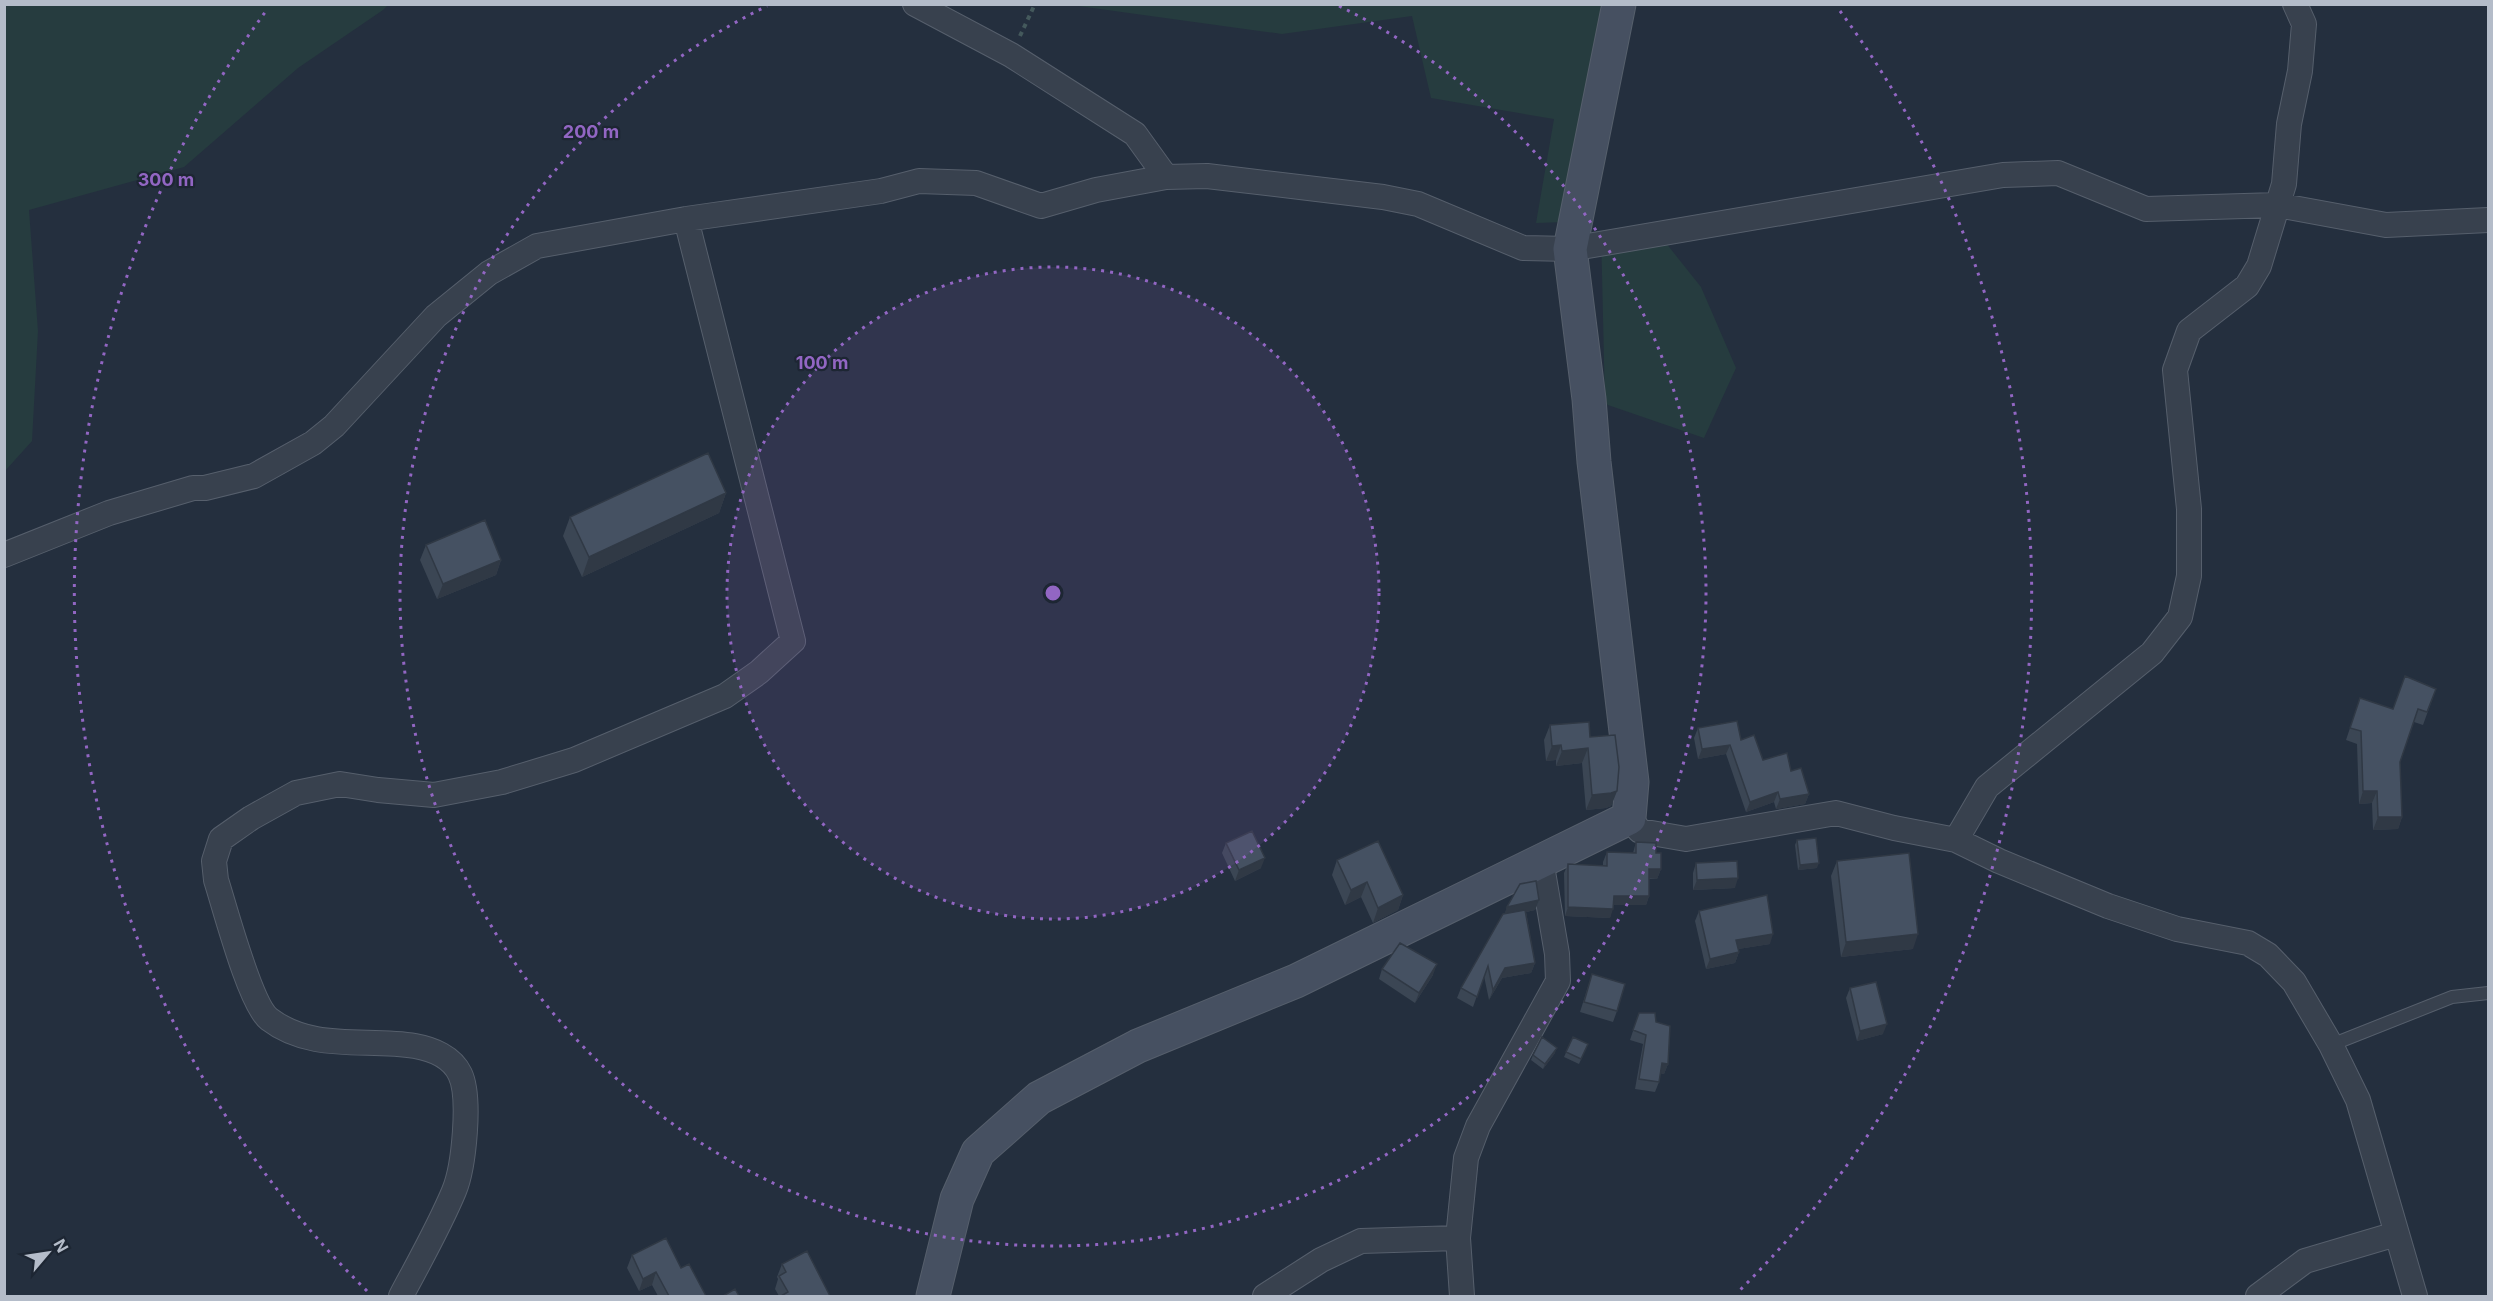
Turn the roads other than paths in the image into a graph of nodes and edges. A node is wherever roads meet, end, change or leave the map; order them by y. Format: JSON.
{"nodes":[{"id":1,"x":915,"y":4,"type":"edge"},
{"id":2,"x":1619,"y":4,"type":"edge"},
{"id":3,"x":2295,"y":4,"type":"edge"},
{"id":4,"x":1166,"y":177,"type":"junction"},
{"id":5,"x":2277,"y":205,"type":"junction"},
{"id":6,"x":686,"y":219,"type":"junction"},
{"id":7,"x":2488,"y":220,"type":"edge"},
{"id":8,"x":1570,"y":249,"type":"junction"},
{"id":9,"x":4,"y":555,"type":"edge"},
{"id":10,"x":1629,"y":818,"type":"junction"},
{"id":11,"x":1956,"y":840,"type":"junction"},
{"id":12,"x":1541,"y":860,"type":"junction"},
{"id":13,"x":2488,"y":993,"type":"edge"},
{"id":14,"x":2331,"y":1045,"type":"junction"},
{"id":15,"x":2396,"y":1234,"type":"junction"},
{"id":16,"x":1458,"y":1238,"type":"junction"},
{"id":17,"x":401,"y":1296,"type":"edge"},
{"id":18,"x":933,"y":1296,"type":"edge"},
{"id":19,"x":1265,"y":1296,"type":"edge"},
{"id":20,"x":1462,"y":1296,"type":"edge"},
{"id":21,"x":2258,"y":1296,"type":"edge"},
{"id":22,"x":2415,"y":1296,"type":"edge"}],
"edges":[{"from":1,"to":4,"type":"street"},
{"from":2,"to":8,"type":"street"},
{"from":3,"to":5,"type":"street"},
{"from":4,"to":6,"type":"street"},
{"from":4,"to":8,"type":"street"},
{"from":5,"to":7,"type":"street"},
{"from":5,"to":8,"type":"street"},
{"from":5,"to":11,"type":"street"},
{"from":6,"to":9,"type":"street"},
{"from":6,"to":17,"type":"street"},
{"from":8,"to":10,"type":"street"},
{"from":10,"to":11,"type":"street"},
{"from":10,"to":12,"type":"street"},
{"from":11,"to":14,"type":"street"},
{"from":12,"to":16,"type":"street"},
{"from":12,"to":18,"type":"street"},
{"from":13,"to":14,"type":"lane"},
{"from":14,"to":15,"type":"street"},
{"from":15,"to":21,"type":"street"},
{"from":15,"to":22,"type":"street"},
{"from":16,"to":19,"type":"street"},
{"from":16,"to":20,"type":"street"}]}
